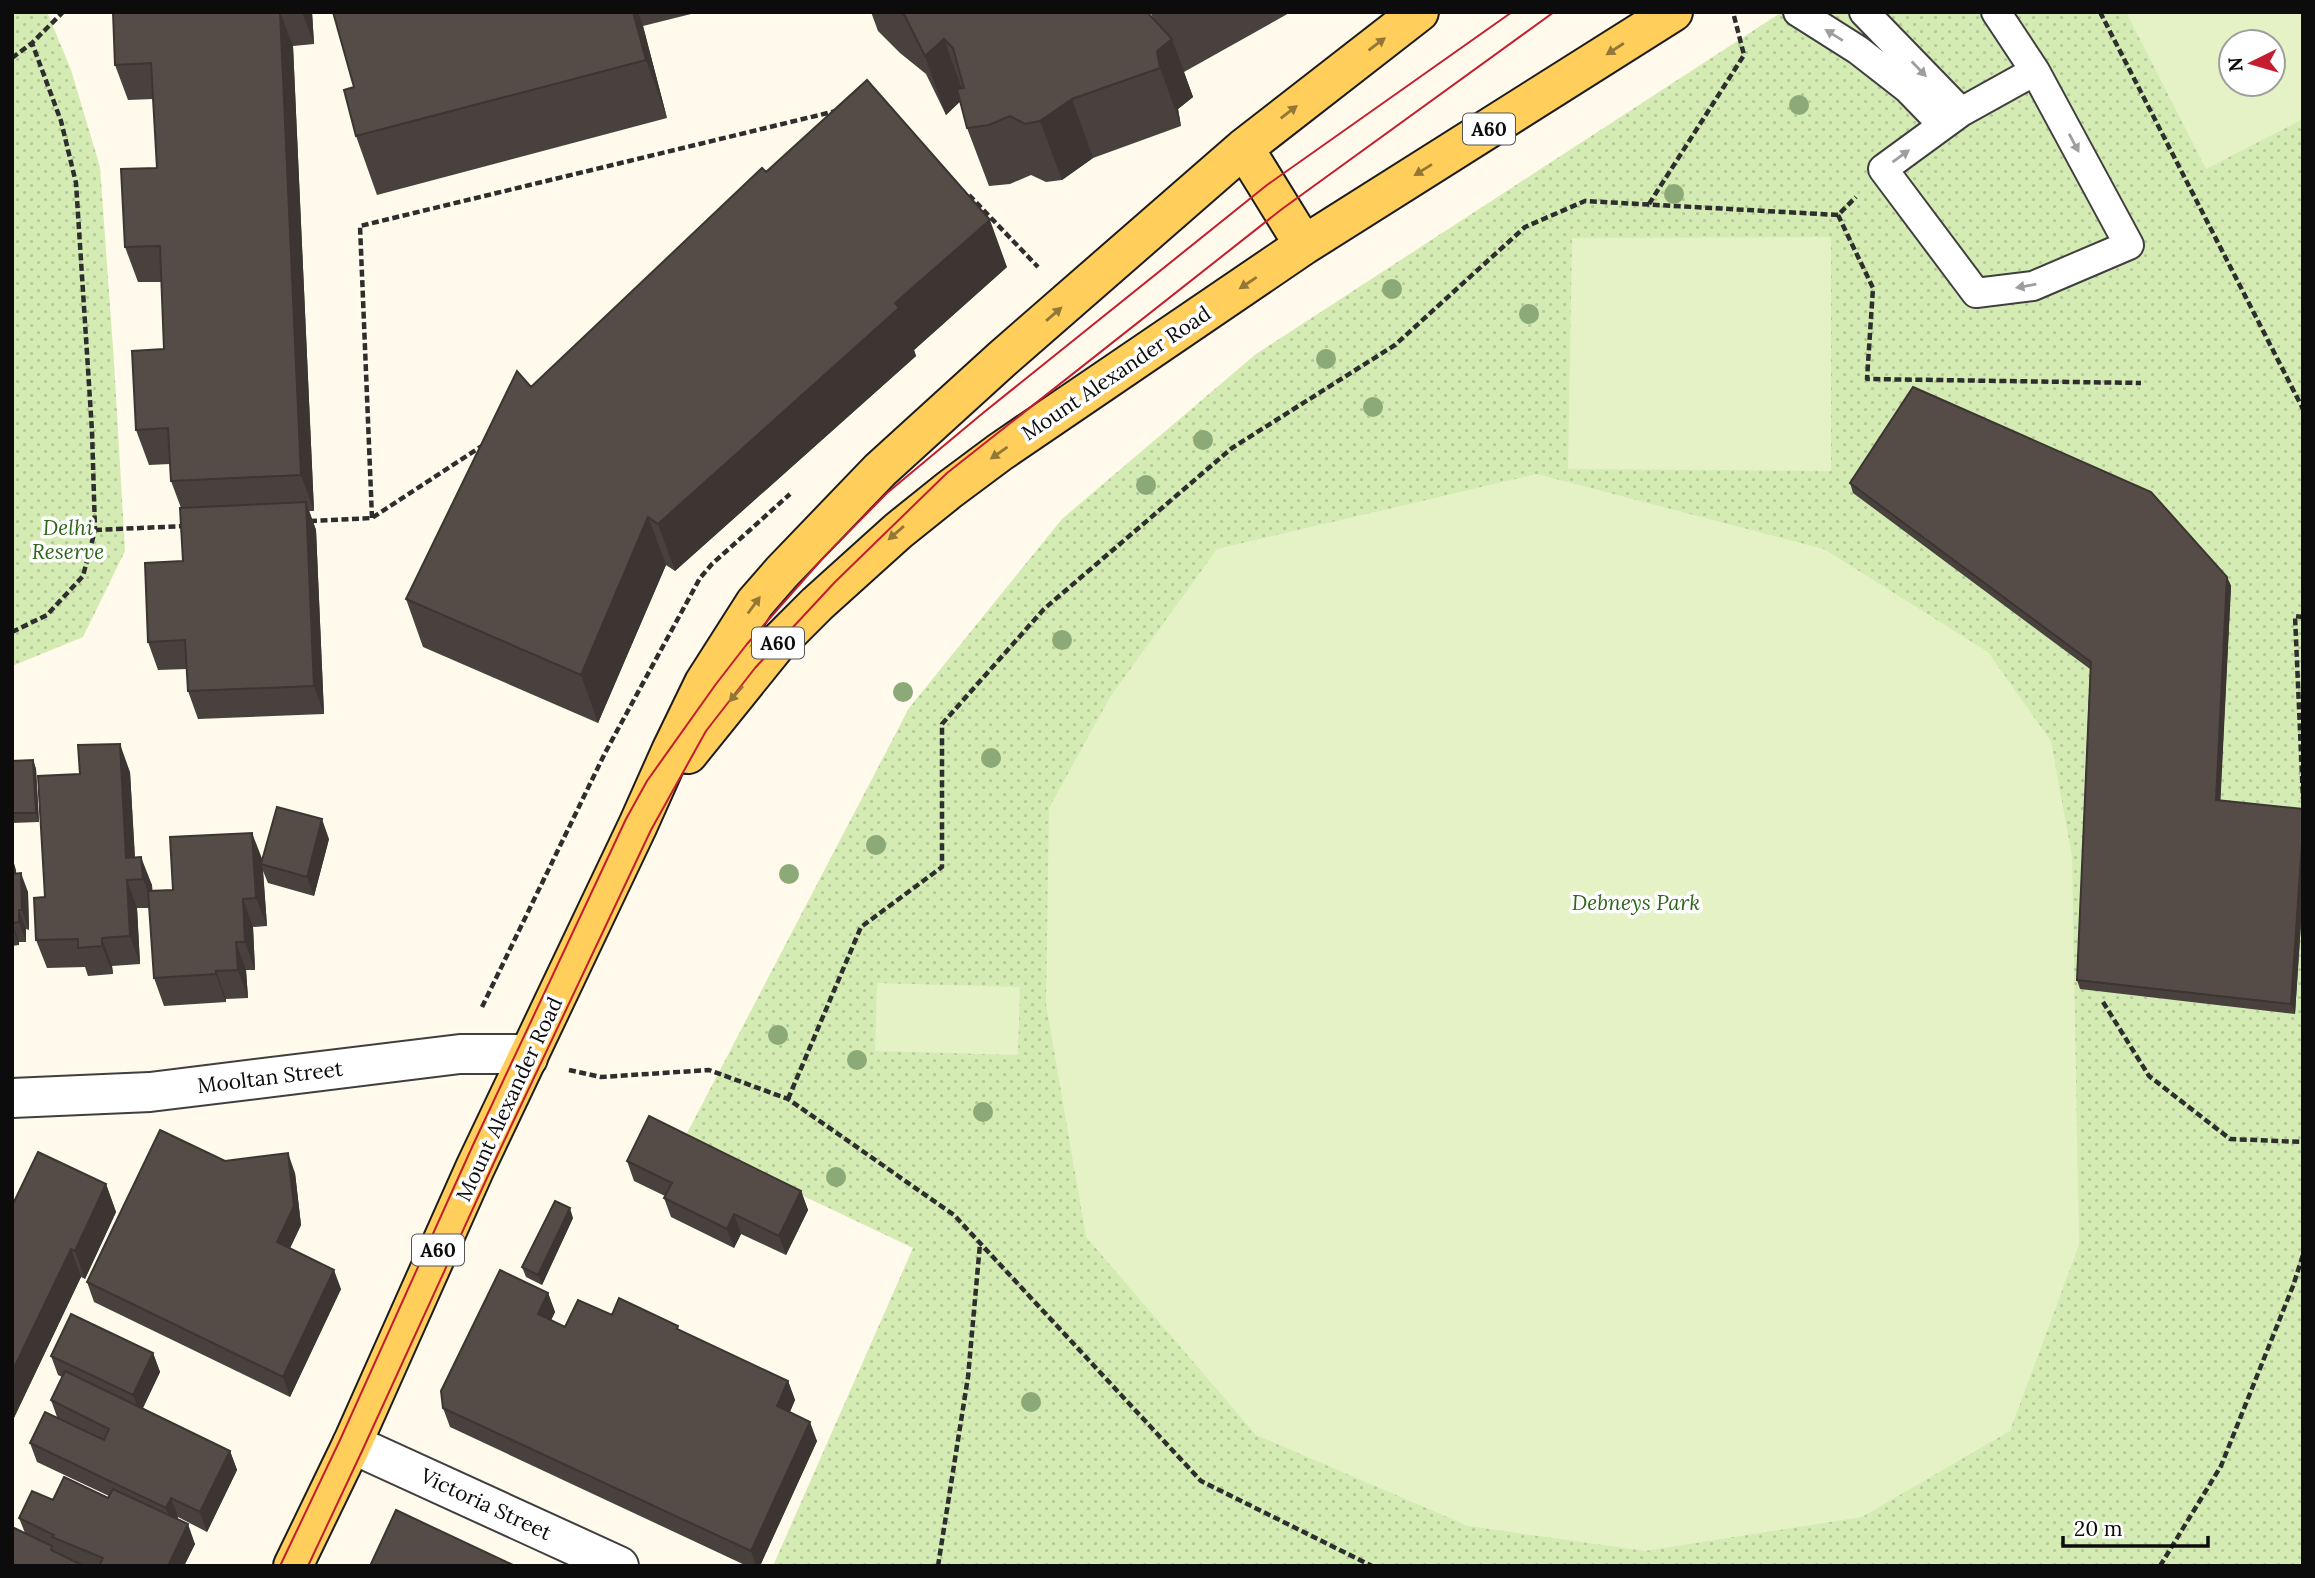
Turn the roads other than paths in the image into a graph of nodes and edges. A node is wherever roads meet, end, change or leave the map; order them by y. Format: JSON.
{"nodes":[{"id":1,"x":1419,"y":12,"type":"edge"},
{"id":2,"x":1673,"y":12,"type":"edge"},
{"id":3,"x":1798,"y":12,"type":"edge"},
{"id":4,"x":1864,"y":12,"type":"edge"},
{"id":5,"x":1996,"y":12,"type":"edge"},
{"id":6,"x":2035,"y":71,"type":"junction"},
{"id":7,"x":1952,"y":118,"type":"junction"},
{"id":8,"x":1244,"y":148,"type":"junction"},
{"id":9,"x":1304,"y":245,"type":"junction"},
{"id":10,"x":638,"y":825,"type":"junction"},
{"id":11,"x":528,"y":1058,"type":"junction"},
{"id":12,"x":12,"y":1098,"type":"edge"},
{"id":13,"x":352,"y":1444,"type":"junction"},
{"id":14,"x":293,"y":1566,"type":"edge"},
{"id":15,"x":619,"y":1566,"type":"edge"}],
"edges":[{"from":8,"to":1,"type":"main road","name":"Mount Alexander Road","number":"A60","one_way":true},
{"from":2,"to":9,"type":"main road","name":"Mount Alexander Road","number":"A60","one_way":true},
{"from":7,"to":3,"type":"lane","one_way":true},
{"from":4,"to":7,"type":"lane","one_way":true},
{"from":5,"to":6,"type":"lane"},
{"from":6,"to":7,"type":"lane"},
{"from":6,"to":7,"type":"lane","one_way":true},
{"from":8,"to":9,"type":"main road"},
{"from":10,"to":8,"type":"main road","name":"Mount Alexander Road","number":"A60","one_way":true},
{"from":9,"to":10,"type":"main road","name":"Mount Alexander Road","number":"A60","one_way":true},
{"from":10,"to":11,"type":"main road","name":"Mount Alexander Road","number":"A60"},
{"from":11,"to":12,"type":"street","name":"Mooltan Street"},
{"from":11,"to":13,"type":"main road","name":"Mount Alexander Road","number":"A60"},
{"from":13,"to":14,"type":"main road","name":"Mount Alexander Road","number":"A60"},
{"from":13,"to":15,"type":"street","name":"Victoria Street"}]}
